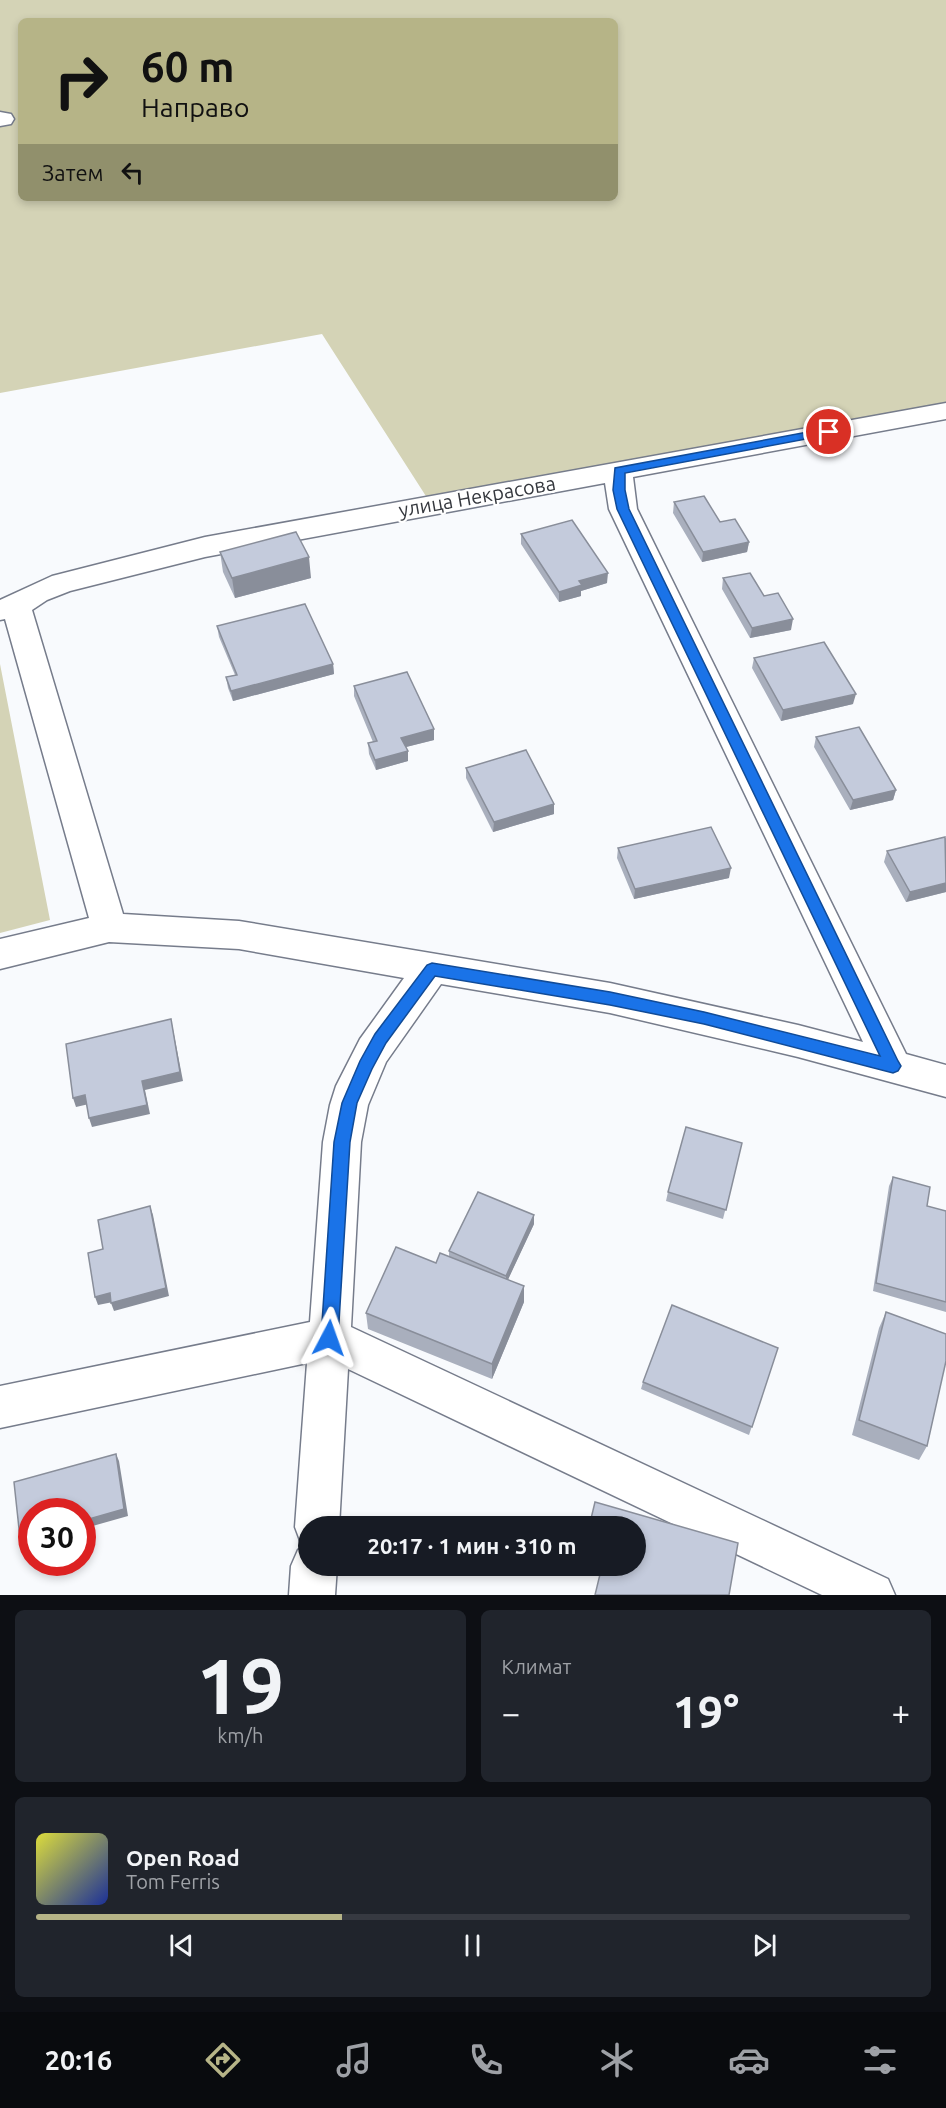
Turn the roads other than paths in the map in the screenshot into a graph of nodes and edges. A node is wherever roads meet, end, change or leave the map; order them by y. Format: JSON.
{"nodes":[{"id":1,"x":946,"y":411,"type":"edge"},
{"id":2,"x":619,"y":470,"type":"junction"},
{"id":3,"x":8,"y":608,"type":"edge"},
{"id":4,"x":109,"y":928,"type":"junction"},
{"id":5,"x":0,"y":954,"type":"edge"},
{"id":6,"x":432,"y":969,"type":"junction"},
{"id":7,"x":893,"y":1066,"type":"junction"},
{"id":8,"x":946,"y":1081,"type":"edge"},
{"id":9,"x":329,"y":1338,"type":"junction"},
{"id":10,"x":0,"y":1407,"type":"edge"},
{"id":11,"x":318,"y":1516,"type":"edge"},
{"id":12,"x":313,"y":1576,"type":"edge"},
{"id":13,"x":312,"y":1595,"type":"edge"},
{"id":14,"x":872,"y":1595,"type":"edge"}],
"edges":[{"from":1,"to":2,"type":"street","name":"улица Некрасова"},
{"from":2,"to":3,"type":"street","name":"улица Некрасова"},
{"from":2,"to":7,"type":"street"},
{"from":3,"to":4,"type":"street"},
{"from":4,"to":5,"type":"street"},
{"from":4,"to":6,"type":"street"},
{"from":6,"to":7,"type":"street"},
{"from":6,"to":9,"type":"street"},
{"from":7,"to":8,"type":"street"},
{"from":9,"to":10,"type":"street"},
{"from":9,"to":11,"type":"street"},
{"from":9,"to":14,"type":"street"},
{"from":12,"to":13,"type":"street"}]}
